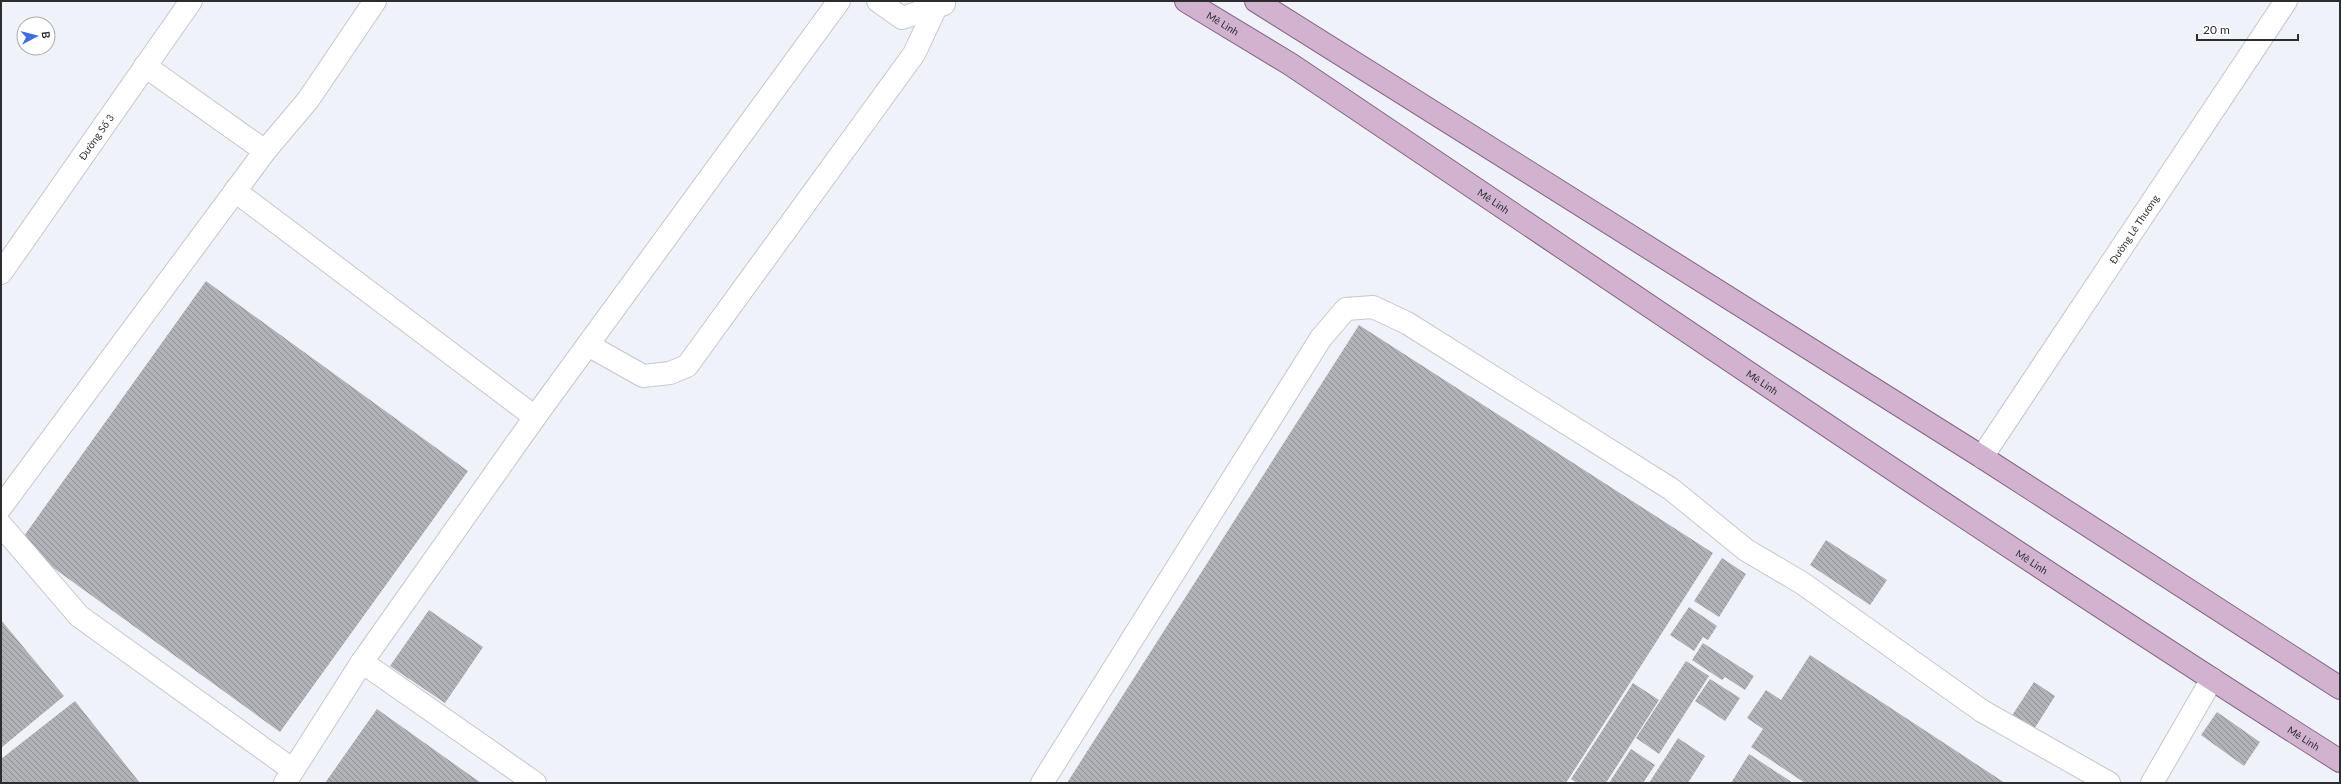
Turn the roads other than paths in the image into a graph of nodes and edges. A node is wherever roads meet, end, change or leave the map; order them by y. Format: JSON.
{"nodes":[{"id":1,"x":192,"y":1,"type":"edge"},
{"id":2,"x":375,"y":1,"type":"edge"},
{"id":3,"x":839,"y":1,"type":"edge"},
{"id":4,"x":878,"y":1,"type":"edge"},
{"id":5,"x":1186,"y":1,"type":"edge"},
{"id":6,"x":1256,"y":1,"type":"edge"},
{"id":7,"x":2286,"y":1,"type":"edge"},
{"id":8,"x":943,"y":4,"type":"edge"},
{"id":9,"x":145,"y":66,"type":"junction"},
{"id":10,"x":265,"y":151,"type":"junction"},
{"id":11,"x":235,"y":191,"type":"junction"},
{"id":12,"x":1,"y":273,"type":"edge"},
{"id":13,"x":588,"y":345,"type":"junction"},
{"id":14,"x":535,"y":417,"type":"junction"},
{"id":15,"x":1982,"y":457,"type":"junction"},
{"id":16,"x":1,"y":507,"type":"edge"},
{"id":17,"x":1,"y":524,"type":"edge"},
{"id":18,"x":362,"y":662,"type":"junction"},
{"id":19,"x":2212,"y":679,"type":"junction"},
{"id":20,"x":2340,"y":688,"type":"edge"},
{"id":21,"x":2340,"y":761,"type":"edge"},
{"id":22,"x":289,"y":777,"type":"edge"},
{"id":23,"x":535,"y":783,"type":"edge"},
{"id":24,"x":1042,"y":783,"type":"edge"},
{"id":25,"x":2109,"y":783,"type":"edge"},
{"id":26,"x":2152,"y":783,"type":"edge"}],
"edges":[{"from":1,"to":9,"type":"street","name":"Đường Số 3"},
{"from":2,"to":10,"type":"street"},
{"from":3,"to":13,"type":"street"},
{"from":4,"to":8,"type":"street"},
{"from":5,"to":19,"type":"main road","name":"Mê Linh"},
{"from":6,"to":15,"type":"main road"},
{"from":7,"to":15,"type":"street","name":"Đường Lê Thương"},
{"from":8,"to":13,"type":"street"},
{"from":9,"to":10,"type":"street"},
{"from":9,"to":12,"type":"street","name":"Đường Số 3"},
{"from":10,"to":11,"type":"street"},
{"from":11,"to":14,"type":"street"},
{"from":11,"to":16,"type":"street"},
{"from":13,"to":14,"type":"street"},
{"from":14,"to":18,"type":"street"},
{"from":15,"to":20,"type":"main road"},
{"from":17,"to":22,"type":"street"},
{"from":18,"to":22,"type":"street"},
{"from":18,"to":23,"type":"street"},
{"from":19,"to":21,"type":"main road","name":"Mê Linh"},
{"from":19,"to":26,"type":"street"},
{"from":24,"to":25,"type":"street"}]}
